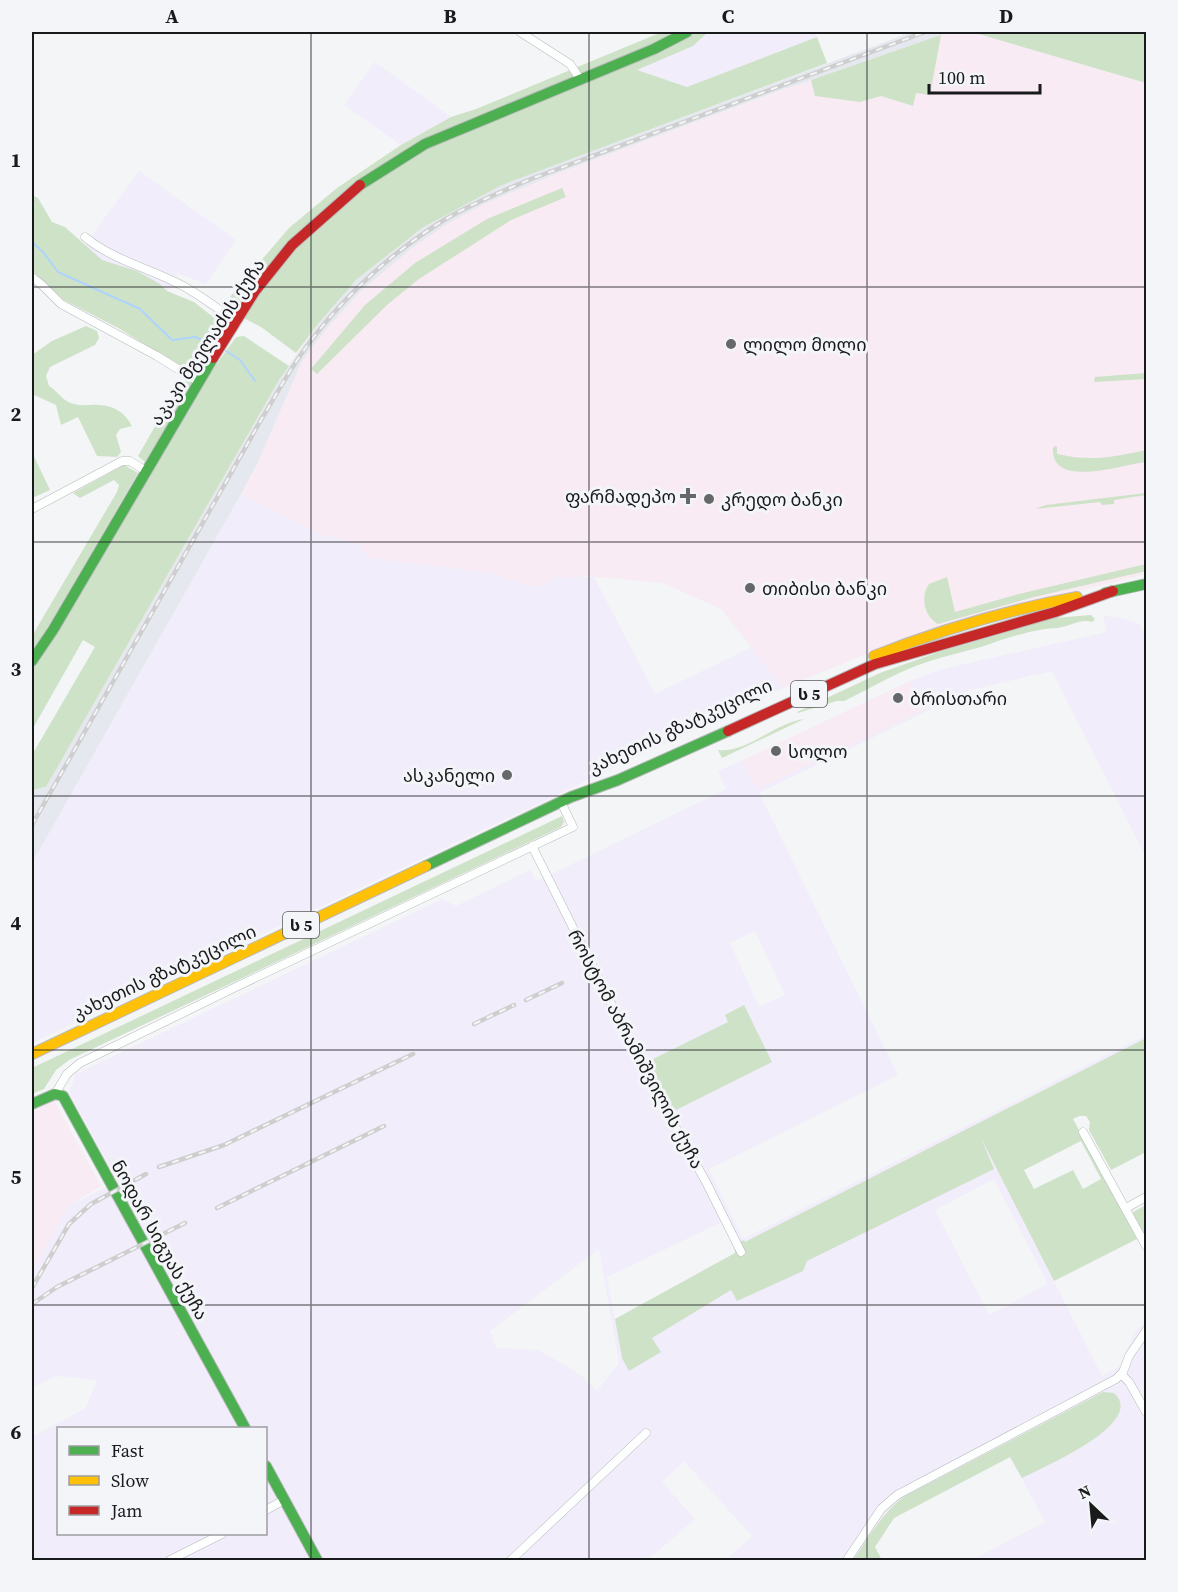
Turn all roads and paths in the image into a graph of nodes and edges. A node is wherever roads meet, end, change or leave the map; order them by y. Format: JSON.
{"nodes":[{"id":1,"x":520,"y":32,"type":"edge"},
{"id":2,"x":687,"y":32,"type":"edge"},
{"id":3,"x":580,"y":79,"type":"junction"},
{"id":4,"x":85,"y":237,"type":"dead end"},
{"id":5,"x":32,"y":277,"type":"edge"},
{"id":6,"x":237,"y":322,"type":"junction"},
{"id":7,"x":199,"y":382,"type":"junction"},
{"id":8,"x":146,"y":471,"type":"junction"},
{"id":9,"x":32,"y":509,"type":"edge"},
{"id":10,"x":1146,"y":584,"type":"edge"},
{"id":11,"x":32,"y":662,"type":"edge"},
{"id":12,"x":566,"y":800,"type":"junction"},
{"id":13,"x":532,"y":846,"type":"junction"},
{"id":14,"x":32,"y":1054,"type":"edge"},
{"id":15,"x":55,"y":1094,"type":"junction"},
{"id":16,"x":32,"y":1104,"type":"edge"},
{"id":17,"x":1083,"y":1132,"type":"dead end"},
{"id":18,"x":1146,"y":1197,"type":"edge"},
{"id":19,"x":1126,"y":1208,"type":"junction"},
{"id":20,"x":1146,"y":1246,"type":"edge"},
{"id":21,"x":741,"y":1252,"type":"dead end"},
{"id":22,"x":1146,"y":1331,"type":"edge"},
{"id":23,"x":1121,"y":1374,"type":"junction"},
{"id":24,"x":1146,"y":1412,"type":"edge"},
{"id":25,"x":244,"y":1427,"type":"edge"},
{"id":26,"x":646,"y":1433,"type":"dead end"},
{"id":27,"x":267,"y":1468,"type":"edge"},
{"id":28,"x":284,"y":1500,"type":"junction"},
{"id":29,"x":267,"y":1509,"type":"edge"},
{"id":30,"x":218,"y":1535,"type":"edge"},
{"id":31,"x":170,"y":1560,"type":"edge"},
{"id":32,"x":318,"y":1560,"type":"edge"},
{"id":33,"x":511,"y":1560,"type":"edge"},
{"id":34,"x":847,"y":1560,"type":"edge"}],
"edges":[{"from":1,"to":3,"type":"street"},
{"from":2,"to":3,"type":"main road","name":"აკაკი მგელაძის ქუჩა"},
{"from":3,"to":6,"type":"main road","name":"აკაკი მგელაძის ქუჩა"},
{"from":4,"to":6,"type":"street"},
{"from":5,"to":7,"type":"street"},
{"from":6,"to":7,"type":"main road","name":"აკაკი მგელაძის ქუჩა"},
{"from":7,"to":8,"type":"main road","name":"აკაკი მგელაძის ქუჩა"},
{"from":8,"to":9,"type":"street"},
{"from":8,"to":11,"type":"main road","name":"აკაკი მგელაძის ქუჩა"},
{"from":10,"to":12,"type":"main road","name":"კახეთის გზატკეცილი","number":"ს 5"},
{"from":12,"to":13,"type":"street"},
{"from":12,"to":14,"type":"main road","name":"კახეთის გზატკეცილი","number":"ს 5"},
{"from":13,"to":15,"type":"street"},
{"from":13,"to":21,"type":"street","name":"როსტომ აბრამიშვილის ქუჩა"},
{"from":15,"to":16,"type":"main road"},
{"from":15,"to":25,"type":"main road","name":"ნოდარ სიგუას ქუჩა"},
{"from":17,"to":19,"type":"street"},
{"from":18,"to":19,"type":"street"},
{"from":19,"to":20,"type":"street"},
{"from":22,"to":23,"type":"street"},
{"from":23,"to":24,"type":"street"},
{"from":23,"to":34,"type":"street"},
{"from":26,"to":33,"type":"street"},
{"from":27,"to":28,"type":"main road"},
{"from":28,"to":29,"type":"street"},
{"from":28,"to":32,"type":"main road"},
{"from":30,"to":31,"type":"street"}]}
